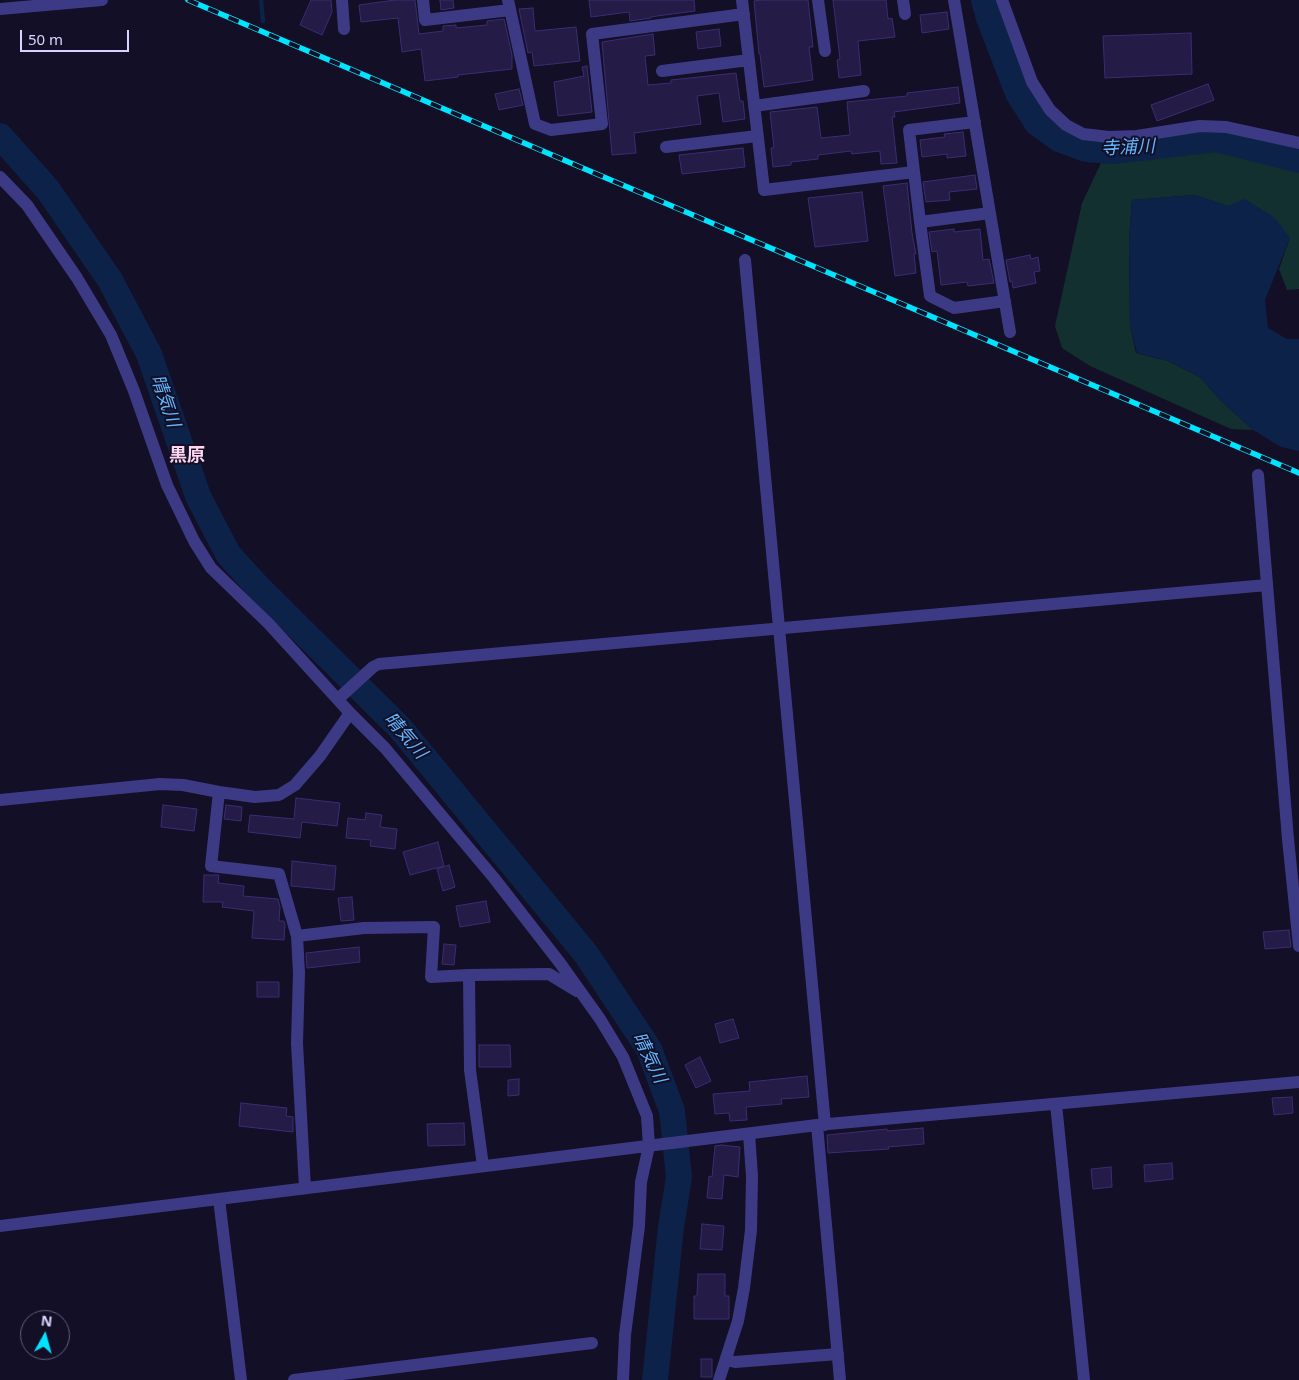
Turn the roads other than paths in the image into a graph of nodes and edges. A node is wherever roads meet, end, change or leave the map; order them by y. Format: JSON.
{"nodes":[{"id":1,"x":102,"y":0,"type":"edge"},
{"id":2,"x":342,"y":0,"type":"edge"},
{"id":3,"x":423,"y":0,"type":"edge"},
{"id":4,"x":742,"y":0,"type":"edge"},
{"id":5,"x":818,"y":0,"type":"edge"},
{"id":6,"x":903,"y":0,"type":"edge"},
{"id":7,"x":954,"y":0,"type":"edge"},
{"id":8,"x":1002,"y":0,"type":"edge"},
{"id":9,"x":509,"y":5,"type":"edge"},
{"id":10,"x":0,"y":9,"type":"edge"},
{"id":11,"x":744,"y":14,"type":"junction"},
{"id":12,"x":905,"y":14,"type":"dead end"},
{"id":13,"x":344,"y":29,"type":"dead end"},
{"id":14,"x":825,"y":51,"type":"dead end"},
{"id":15,"x":749,"y":60,"type":"junction"},
{"id":16,"x":662,"y":71,"type":"dead end"},
{"id":17,"x":864,"y":91,"type":"dead end"},
{"id":18,"x":754,"y":106,"type":"junction"},
{"id":19,"x":974,"y":122,"type":"junction"},
{"id":20,"x":758,"y":136,"type":"junction"},
{"id":21,"x":1299,"y":143,"type":"edge"},
{"id":22,"x":666,"y":147,"type":"dead end"},
{"id":23,"x":914,"y":172,"type":"junction"},
{"id":24,"x":0,"y":176,"type":"edge"},
{"id":25,"x":990,"y":213,"type":"junction"},
{"id":26,"x":920,"y":222,"type":"junction"},
{"id":27,"x":745,"y":260,"type":"dead end"},
{"id":28,"x":1005,"y":301,"type":"junction"},
{"id":29,"x":1010,"y":332,"type":"dead end"},
{"id":30,"x":1258,"y":475,"type":"dead end"},
{"id":31,"x":1267,"y":585,"type":"junction"},
{"id":32,"x":779,"y":628,"type":"junction"},
{"id":33,"x":341,"y":696,"type":"junction"},
{"id":34,"x":350,"y":713,"type":"junction"},
{"id":35,"x":219,"y":792,"type":"junction"},
{"id":36,"x":0,"y":800,"type":"edge"},
{"id":37,"x":297,"y":936,"type":"junction"},
{"id":38,"x":1299,"y":946,"type":"edge"},
{"id":39,"x":469,"y":976,"type":"junction"},
{"id":40,"x":582,"y":993,"type":"junction"},
{"id":41,"x":1299,"y":1082,"type":"edge"},
{"id":42,"x":1056,"y":1104,"type":"junction"},
{"id":43,"x":821,"y":1125,"type":"junction"},
{"id":44,"x":749,"y":1134,"type":"junction"},
{"id":45,"x":649,"y":1146,"type":"junction"},
{"id":46,"x":483,"y":1166,"type":"junction"},
{"id":47,"x":305,"y":1188,"type":"junction"},
{"id":48,"x":219,"y":1199,"type":"junction"},
{"id":49,"x":0,"y":1226,"type":"edge"},
{"id":50,"x":592,"y":1343,"type":"dead end"},
{"id":51,"x":838,"y":1354,"type":"junction"},
{"id":52,"x":726,"y":1360,"type":"junction"},
{"id":53,"x":241,"y":1380,"type":"edge"},
{"id":54,"x":294,"y":1380,"type":"edge"},
{"id":55,"x":623,"y":1380,"type":"edge"},
{"id":56,"x":719,"y":1380,"type":"edge"},
{"id":57,"x":840,"y":1380,"type":"edge"},
{"id":58,"x":1084,"y":1380,"type":"edge"}],
"edges":[{"from":1,"to":10,"type":"street"},
{"from":2,"to":13,"type":"street"},
{"from":3,"to":9,"type":"street"},
{"from":4,"to":11,"type":"street"},
{"from":5,"to":14,"type":"street"},
{"from":6,"to":12,"type":"street"},
{"from":7,"to":19,"type":"street"},
{"from":8,"to":21,"type":"street"},
{"from":9,"to":11,"type":"street"},
{"from":11,"to":15,"type":"street"},
{"from":15,"to":16,"type":"street"},
{"from":15,"to":18,"type":"street"},
{"from":17,"to":18,"type":"street"},
{"from":18,"to":20,"type":"street"},
{"from":19,"to":23,"type":"street"},
{"from":19,"to":25,"type":"street"},
{"from":20,"to":22,"type":"street"},
{"from":20,"to":23,"type":"street"},
{"from":23,"to":26,"type":"street"},
{"from":24,"to":33,"type":"street"},
{"from":25,"to":26,"type":"street"},
{"from":25,"to":28,"type":"street"},
{"from":26,"to":28,"type":"street"},
{"from":27,"to":32,"type":"street"},
{"from":28,"to":29,"type":"street"},
{"from":30,"to":31,"type":"street"},
{"from":31,"to":32,"type":"street"},
{"from":31,"to":38,"type":"street"},
{"from":32,"to":33,"type":"street"},
{"from":32,"to":43,"type":"street"},
{"from":33,"to":34,"type":"street"},
{"from":34,"to":35,"type":"street"},
{"from":34,"to":40,"type":"street"},
{"from":35,"to":36,"type":"street"},
{"from":35,"to":37,"type":"street"},
{"from":37,"to":39,"type":"street"},
{"from":37,"to":47,"type":"street"},
{"from":39,"to":40,"type":"street"},
{"from":39,"to":46,"type":"street"},
{"from":40,"to":45,"type":"street"},
{"from":41,"to":42,"type":"street"},
{"from":42,"to":43,"type":"street"},
{"from":42,"to":58,"type":"street"},
{"from":43,"to":44,"type":"street"},
{"from":43,"to":51,"type":"street"},
{"from":44,"to":45,"type":"street"},
{"from":44,"to":52,"type":"street"},
{"from":45,"to":46,"type":"street"},
{"from":45,"to":55,"type":"street"},
{"from":46,"to":47,"type":"street"},
{"from":47,"to":48,"type":"street"},
{"from":48,"to":49,"type":"street"},
{"from":48,"to":53,"type":"street"},
{"from":50,"to":54,"type":"street"},
{"from":51,"to":52,"type":"street"},
{"from":51,"to":57,"type":"street"},
{"from":52,"to":56,"type":"street"}]}
